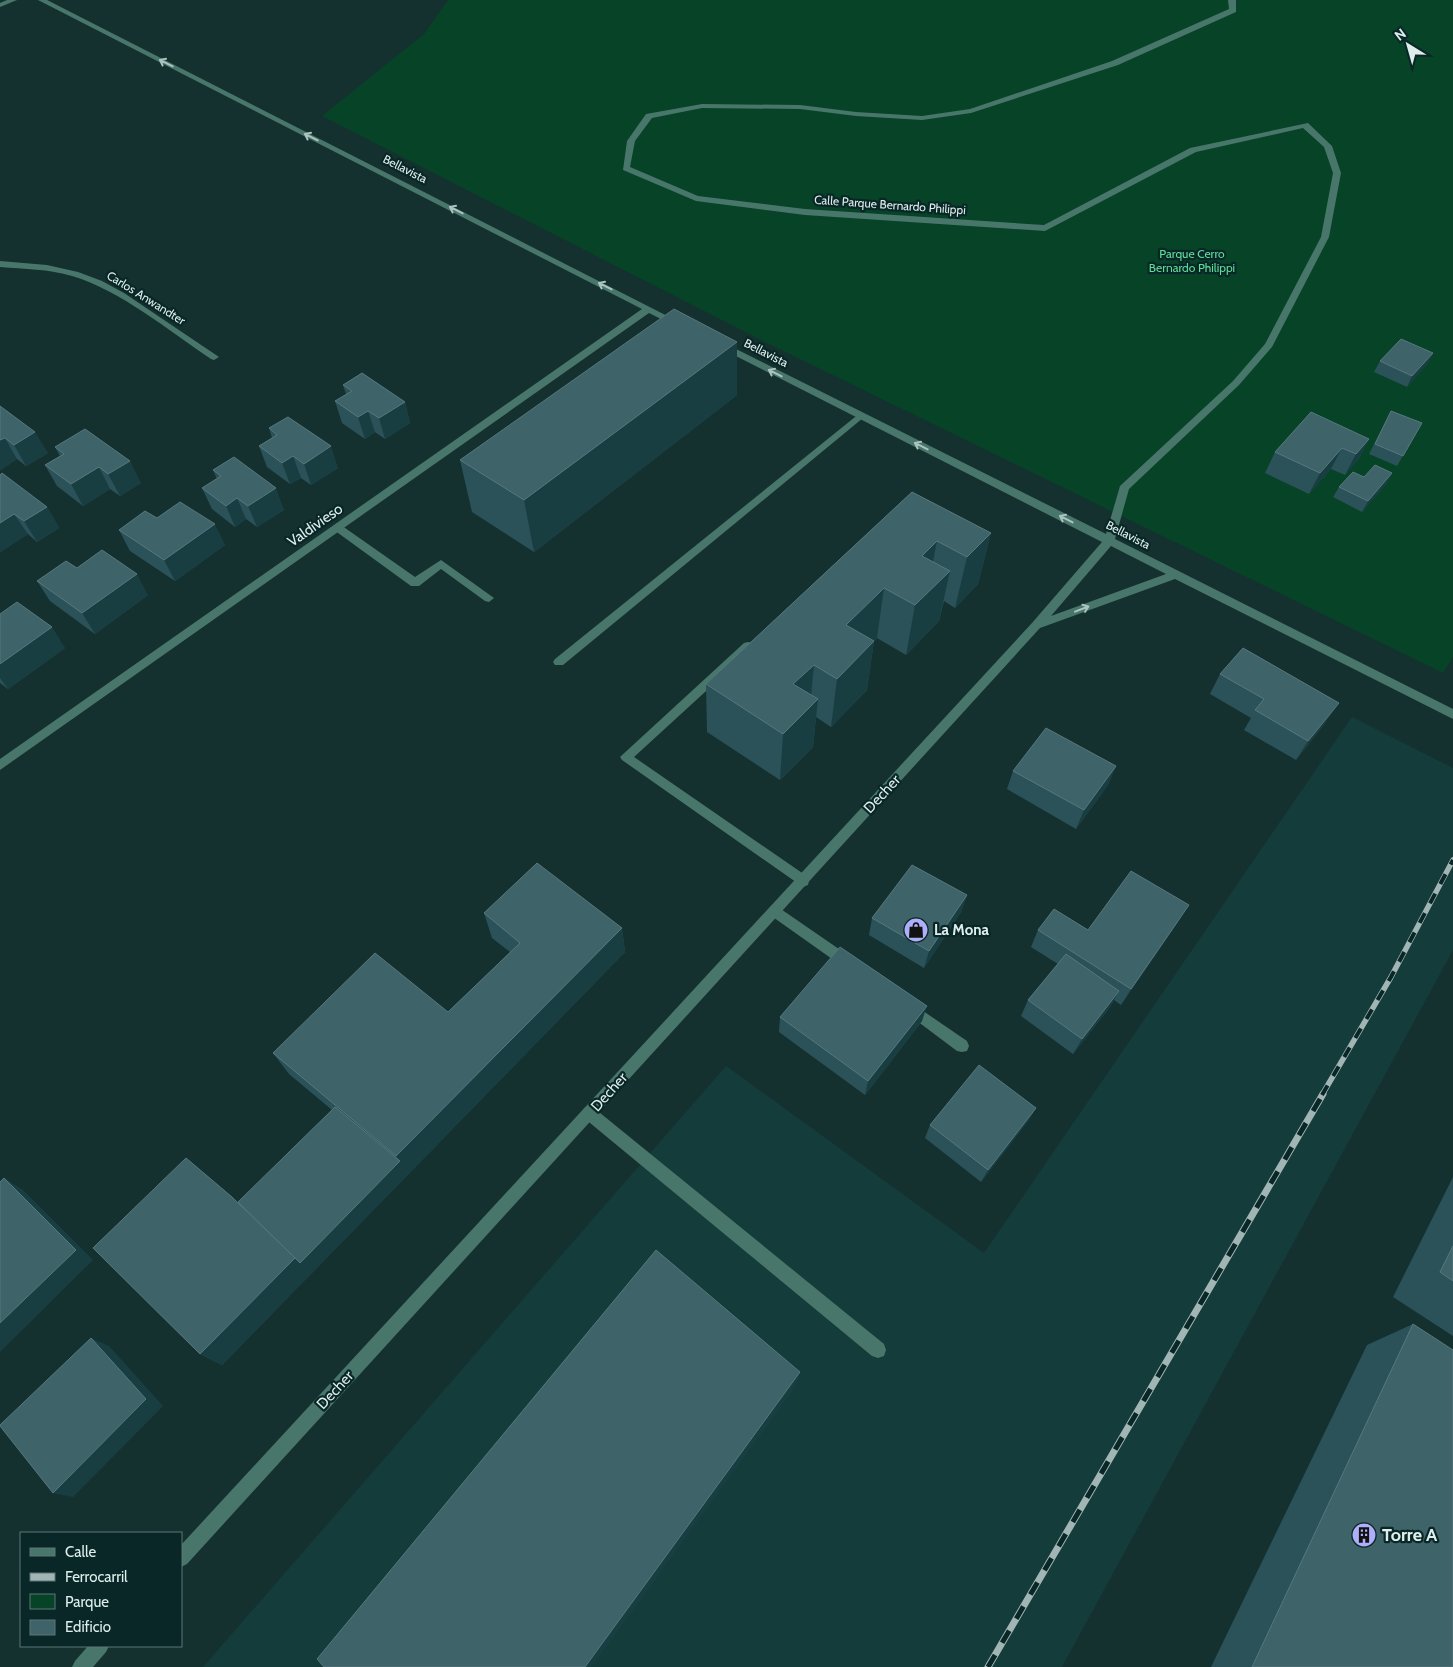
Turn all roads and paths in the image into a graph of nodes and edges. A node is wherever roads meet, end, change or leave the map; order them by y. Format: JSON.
{"nodes":[{"id":1,"x":13,"y":0,"type":"edge"},
{"id":2,"x":42,"y":0,"type":"edge"},
{"id":3,"x":1232,"y":0,"type":"edge"},
{"id":4,"x":0,"y":5,"type":"edge"},
{"id":5,"x":0,"y":264,"type":"edge"},
{"id":6,"x":648,"y":309,"type":"junction"},
{"id":7,"x":684,"y":327,"type":"edge"},
{"id":8,"x":710,"y":340,"type":"edge"},
{"id":9,"x":214,"y":357,"type":"dead end"},
{"id":10,"x":860,"y":416,"type":"junction"},
{"id":11,"x":338,"y":527,"type":"junction"},
{"id":12,"x":1109,"y":541,"type":"junction"},
{"id":13,"x":1174,"y":575,"type":"junction"},
{"id":14,"x":489,"y":598,"type":"dead end"},
{"id":15,"x":1036,"y":626,"type":"junction"},
{"id":16,"x":758,"y":636,"type":"edge"},
{"id":17,"x":559,"y":662,"type":"dead end"},
{"id":18,"x":1453,"y":714,"type":"edge"},
{"id":19,"x":0,"y":765,"type":"edge"},
{"id":20,"x":803,"y":880,"type":"junction"},
{"id":21,"x":775,"y":911,"type":"junction"},
{"id":22,"x":860,"y":972,"type":"edge"},
{"id":23,"x":900,"y":1000,"type":"edge"},
{"id":24,"x":962,"y":1046,"type":"dead end"},
{"id":25,"x":589,"y":1113,"type":"junction"},
{"id":26,"x":878,"y":1350,"type":"dead end"},
{"id":27,"x":182,"y":1557,"type":"edge"},
{"id":28,"x":99,"y":1647,"type":"edge"},
{"id":29,"x":81,"y":1667,"type":"edge"}],
"edges":[{"from":1,"to":4,"type":"street"},
{"from":6,"to":2,"type":"street","name":"Bellavista","one_way":true},
{"from":3,"to":12,"type":"street","name":"Calle Parque Bernardo Philippi"},
{"from":5,"to":9,"type":"street","name":"Carlos Anwandter"},
{"from":6,"to":7,"type":"street","name":"Bellavista"},
{"from":6,"to":11,"type":"street","name":"Valdivieso"},
{"from":10,"to":8,"type":"street","name":"Bellavista","one_way":true},
{"from":12,"to":10,"type":"street","name":"Bellavista","one_way":true},
{"from":10,"to":17,"type":"street"},
{"from":11,"to":14,"type":"street"},
{"from":11,"to":19,"type":"street","name":"Valdivieso"},
{"from":12,"to":13,"type":"street","name":"Bellavista"},
{"from":12,"to":15,"type":"street","name":"Decher"},
{"from":15,"to":13,"type":"street","name":"Decher","one_way":true},
{"from":13,"to":18,"type":"street","name":"Bellavista"},
{"from":15,"to":20,"type":"street","name":"Decher"},
{"from":16,"to":20,"type":"street"},
{"from":20,"to":21,"type":"street","name":"Decher"},
{"from":21,"to":22,"type":"street"},
{"from":21,"to":25,"type":"street","name":"Decher"},
{"from":23,"to":24,"type":"street"},
{"from":25,"to":26,"type":"street"},
{"from":25,"to":27,"type":"street","name":"Decher"},
{"from":28,"to":29,"type":"street"}]}
